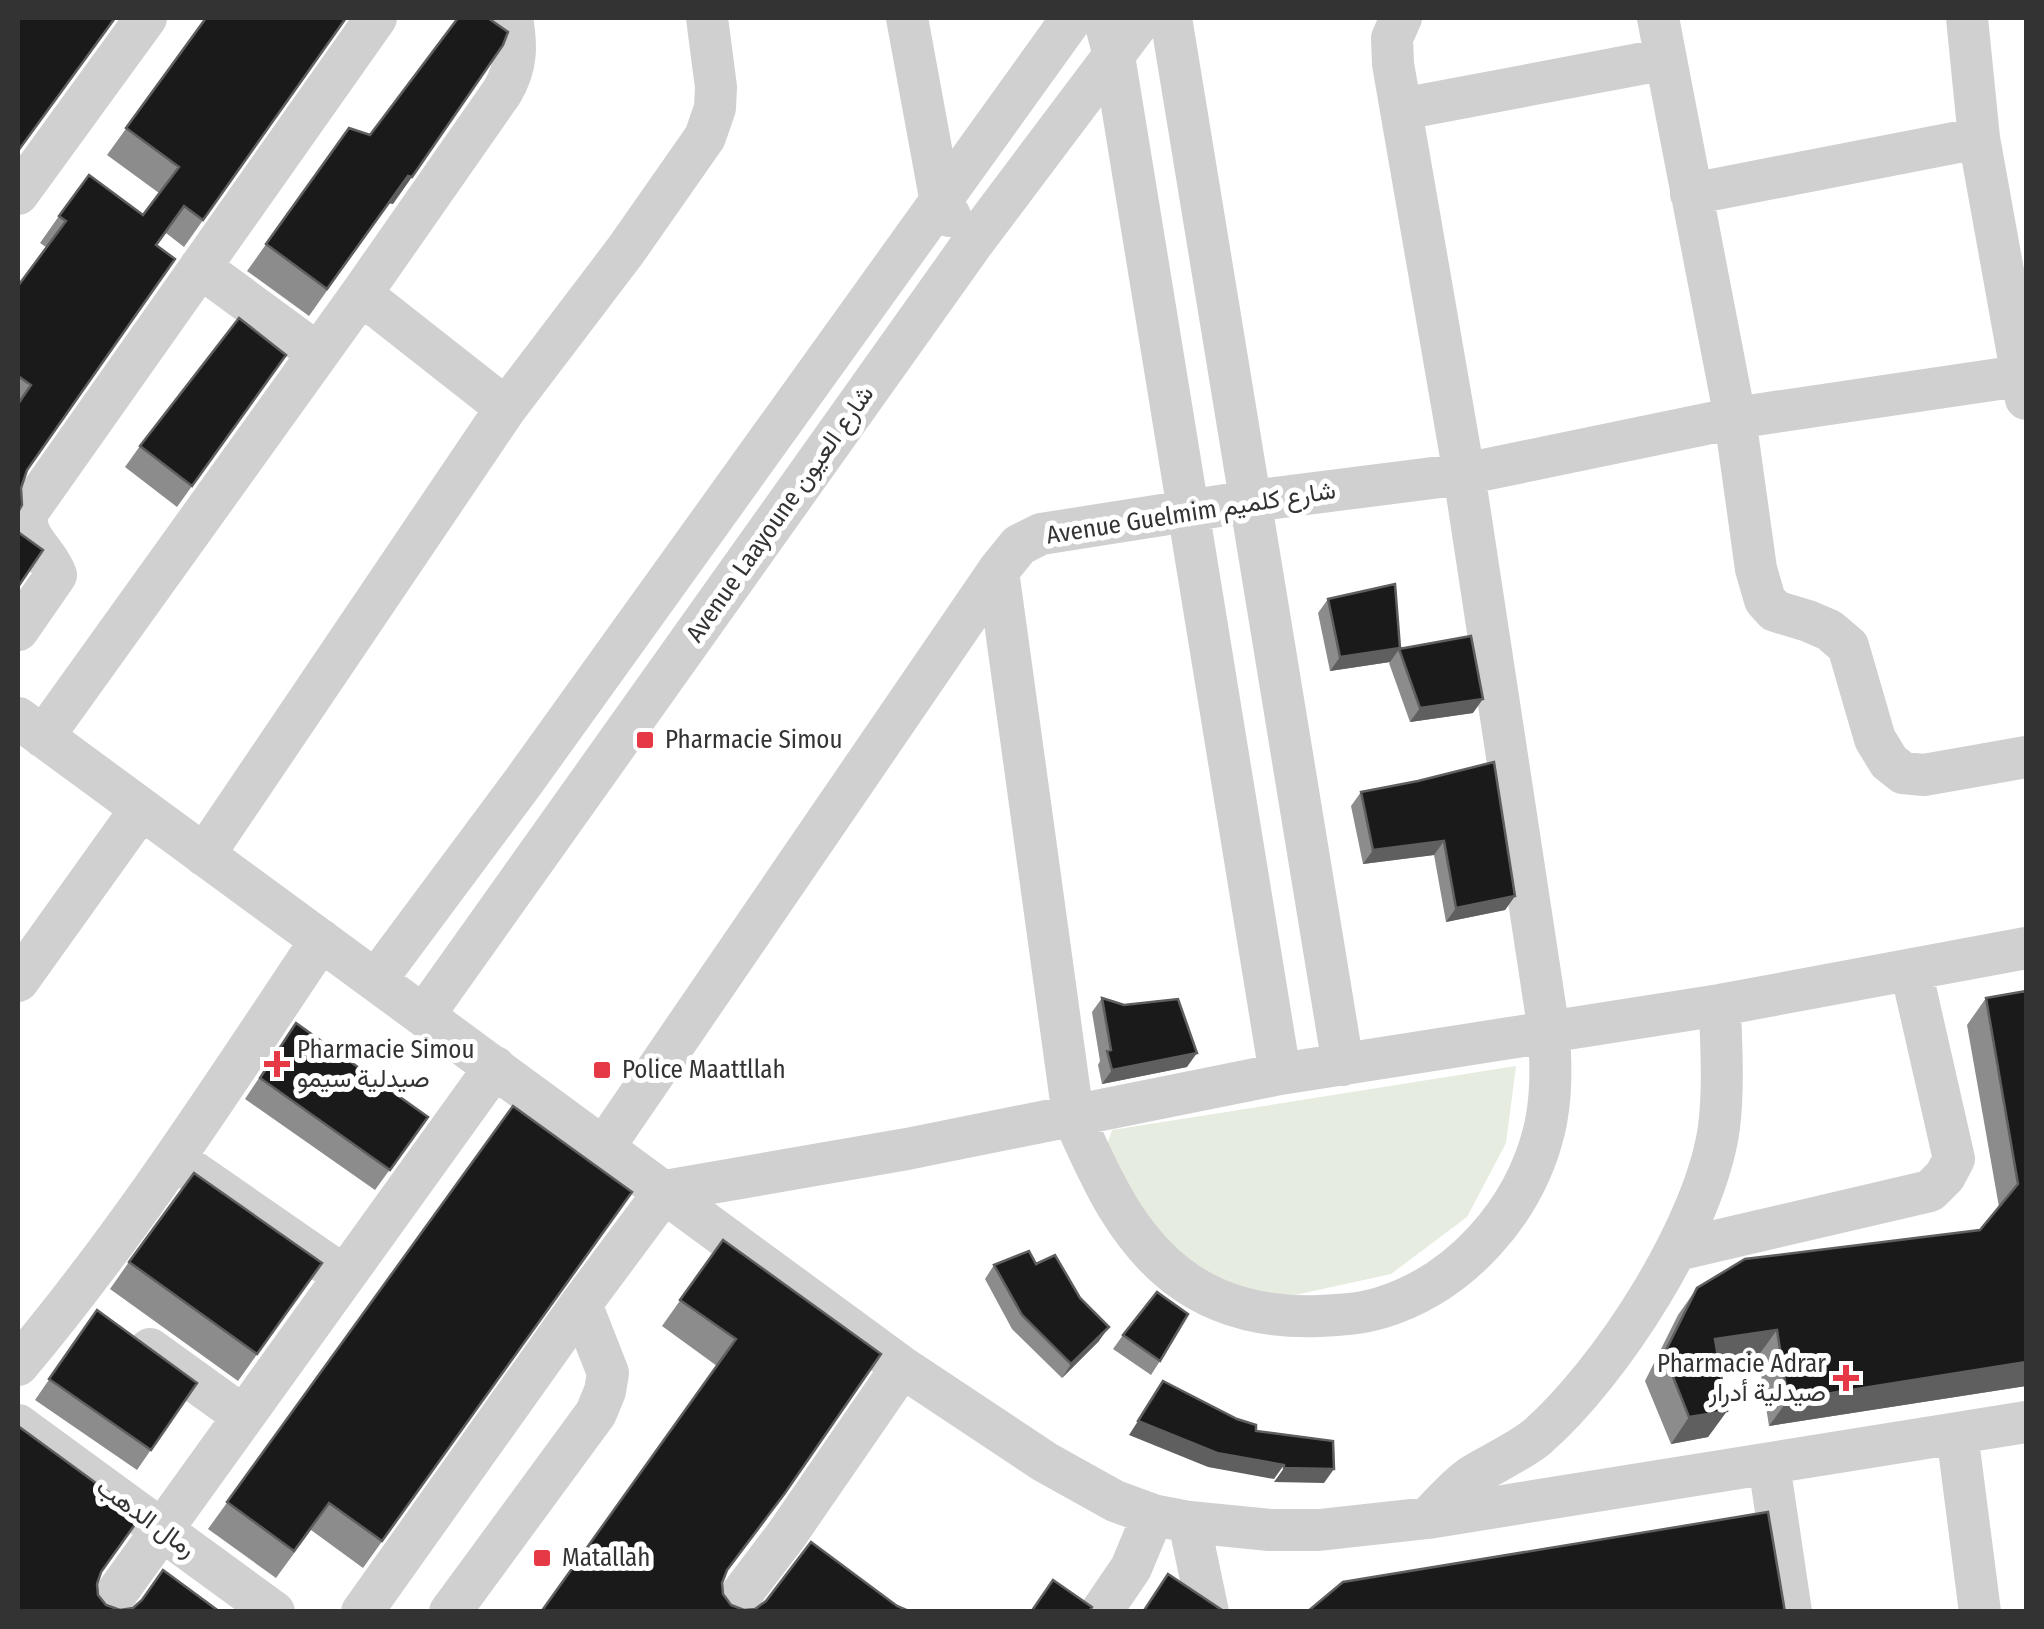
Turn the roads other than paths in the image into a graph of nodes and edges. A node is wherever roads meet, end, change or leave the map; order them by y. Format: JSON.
{"nodes":[{"id":1,"x":146,"y":18,"type":"edge"},
{"id":2,"x":376,"y":18,"type":"edge"},
{"id":3,"x":708,"y":18,"type":"edge"},
{"id":4,"x":907,"y":18,"type":"edge"},
{"id":5,"x":1072,"y":18,"type":"edge"},
{"id":6,"x":1142,"y":18,"type":"edge"},
{"id":7,"x":1171,"y":18,"type":"edge"},
{"id":8,"x":1400,"y":18,"type":"edge"},
{"id":9,"x":1658,"y":18,"type":"edge"},
{"id":10,"x":1967,"y":18,"type":"edge"},
{"id":11,"x":504,"y":21,"type":"edge"},
{"id":12,"x":1110,"y":37,"type":"edge"},
{"id":13,"x":1666,"y":60,"type":"junction"},
{"id":14,"x":1402,"y":109,"type":"junction"},
{"id":15,"x":1979,"y":138,"type":"junction"},
{"id":16,"x":18,"y":194,"type":"edge"},
{"id":17,"x":1691,"y":194,"type":"junction"},
{"id":18,"x":941,"y":203,"type":"junction"},
{"id":19,"x":972,"y":244,"type":"junction"},
{"id":20,"x":200,"y":268,"type":"junction"},
{"id":21,"x":361,"y":294,"type":"junction"},
{"id":22,"x":317,"y":353,"type":"junction"},
{"id":23,"x":2025,"y":383,"type":"edge"},
{"id":24,"x":506,"y":408,"type":"junction"},
{"id":25,"x":1735,"y":418,"type":"junction"},
{"id":26,"x":1464,"y":474,"type":"junction"},
{"id":27,"x":1251,"y":501,"type":"junction"},
{"id":28,"x":1189,"y":512,"type":"junction"},
{"id":29,"x":998,"y":571,"type":"junction"},
{"id":30,"x":18,"y":630,"type":"edge"},
{"id":31,"x":30,"y":728,"type":"edge"},
{"id":32,"x":2026,"y":757,"type":"edge"},
{"id":33,"x":141,"y":809,"type":"junction"},
{"id":34,"x":204,"y":855,"type":"junction"},
{"id":35,"x":321,"y":940,"type":"junction"},
{"id":36,"x":2026,"y":948,"type":"edge"},
{"id":37,"x":1911,"y":970,"type":"junction"},
{"id":38,"x":376,"y":980,"type":"junction"},
{"id":39,"x":18,"y":981,"type":"edge"},
{"id":40,"x":1720,"y":1005,"type":"junction"},
{"id":41,"x":424,"y":1016,"type":"junction"},
{"id":42,"x":1549,"y":1032,"type":"junction"},
{"id":43,"x":1344,"y":1065,"type":"junction"},
{"id":44,"x":494,"y":1067,"type":"junction"},
{"id":45,"x":1280,"y":1074,"type":"junction"},
{"id":46,"x":1072,"y":1116,"type":"junction"},
{"id":47,"x":604,"y":1147,"type":"junction"},
{"id":48,"x":175,"y":1159,"type":"junction"},
{"id":49,"x":664,"y":1191,"type":"junction"},
{"id":50,"x":1677,"y":1250,"type":"junction"},
{"id":51,"x":344,"y":1276,"type":"junction"},
{"id":52,"x":581,"y":1304,"type":"junction"},
{"id":53,"x":101,"y":1314,"type":"junction"},
{"id":54,"x":18,"y":1365,"type":"edge"},
{"id":55,"x":902,"y":1367,"type":"junction"},
{"id":56,"x":243,"y":1416,"type":"junction"},
{"id":57,"x":2026,"y":1422,"type":"edge"},
{"id":58,"x":18,"y":1425,"type":"edge"},
{"id":59,"x":1956,"y":1433,"type":"junction"},
{"id":60,"x":1769,"y":1464,"type":"junction"},
{"id":61,"x":1171,"y":1518,"type":"junction"},
{"id":62,"x":1428,"y":1518,"type":"junction"},
{"id":63,"x":162,"y":1528,"type":"junction"},
{"id":64,"x":103,"y":1612,"type":"edge"},
{"id":65,"x":274,"y":1612,"type":"edge"},
{"id":66,"x":362,"y":1612,"type":"edge"},
{"id":67,"x":450,"y":1612,"type":"edge"},
{"id":68,"x":728,"y":1612,"type":"edge"},
{"id":69,"x":1101,"y":1612,"type":"edge"},
{"id":70,"x":1208,"y":1612,"type":"edge"},
{"id":71,"x":1791,"y":1612,"type":"edge"},
{"id":72,"x":1980,"y":1612,"type":"edge"}],
"edges":[{"from":1,"to":16,"type":"street"},
{"from":2,"to":20,"type":"street"},
{"from":3,"to":24,"type":"street"},
{"from":4,"to":18,"type":"street"},
{"from":5,"to":18,"type":"street","name":"Avenue Laayoune شارع العيون"},
{"from":6,"to":12,"type":"street","name":"Avenue Laayoune شارع العيون"},
{"from":7,"to":27,"type":"street"},
{"from":8,"to":14,"type":"street"},
{"from":9,"to":13,"type":"street"},
{"from":10,"to":15,"type":"street"},
{"from":11,"to":21,"type":"street"},
{"from":12,"to":19,"type":"street","name":"Avenue Laayoune شارع العيون"},
{"from":12,"to":28,"type":"street"},
{"from":13,"to":14,"type":"street"},
{"from":13,"to":17,"type":"street"},
{"from":14,"to":26,"type":"street"},
{"from":15,"to":17,"type":"street"},
{"from":15,"to":23,"type":"street"},
{"from":17,"to":25,"type":"street"},
{"from":18,"to":19,"type":"street"},
{"from":18,"to":38,"type":"street","name":"Avenue Laayoune شارع العيون"},
{"from":19,"to":41,"type":"street","name":"Avenue Laayoune شارع العيون"},
{"from":20,"to":22,"type":"street"},
{"from":20,"to":30,"type":"street"},
{"from":21,"to":22,"type":"street"},
{"from":21,"to":24,"type":"street"},
{"from":22,"to":31,"type":"street"},
{"from":23,"to":25,"type":"street","name":"Avenue Guelmim شارع كلميم"},
{"from":24,"to":34,"type":"street"},
{"from":25,"to":26,"type":"street","name":"Avenue Guelmim شارع كلميم"},
{"from":25,"to":32,"type":"street"},
{"from":26,"to":27,"type":"street","name":"Avenue Guelmim شارع كلميم"},
{"from":26,"to":42,"type":"street"},
{"from":27,"to":28,"type":"street","name":"Avenue Guelmim شارع كلميم"},
{"from":27,"to":43,"type":"street"},
{"from":28,"to":29,"type":"street","name":"Avenue Guelmim شارع كلميم"},
{"from":28,"to":45,"type":"street"},
{"from":29,"to":46,"type":"street"},
{"from":29,"to":47,"type":"street","name":"Avenue Guelmim شارع كلميم"},
{"from":31,"to":33,"type":"street"},
{"from":33,"to":34,"type":"street"},
{"from":33,"to":39,"type":"street"},
{"from":34,"to":35,"type":"street"},
{"from":35,"to":38,"type":"street"},
{"from":35,"to":48,"type":"street"},
{"from":36,"to":37,"type":"street"},
{"from":37,"to":40,"type":"street"},
{"from":37,"to":50,"type":"street"},
{"from":38,"to":41,"type":"street"},
{"from":40,"to":42,"type":"street"},
{"from":40,"to":50,"type":"street"},
{"from":41,"to":44,"type":"street"},
{"from":42,"to":43,"type":"street"},
{"from":42,"to":46,"type":"street"},
{"from":43,"to":45,"type":"street"},
{"from":44,"to":47,"type":"street"},
{"from":44,"to":51,"type":"street"},
{"from":45,"to":46,"type":"street"},
{"from":46,"to":49,"type":"street"},
{"from":47,"to":49,"type":"street"},
{"from":48,"to":51,"type":"street"},
{"from":48,"to":53,"type":"street"},
{"from":49,"to":52,"type":"street"},
{"from":49,"to":55,"type":"street"},
{"from":50,"to":62,"type":"street"},
{"from":51,"to":56,"type":"street"},
{"from":52,"to":66,"type":"street"},
{"from":52,"to":67,"type":"street"},
{"from":53,"to":54,"type":"street"},
{"from":53,"to":56,"type":"street"},
{"from":55,"to":61,"type":"street"},
{"from":55,"to":68,"type":"street"},
{"from":56,"to":63,"type":"street"},
{"from":57,"to":59,"type":"street"},
{"from":58,"to":63,"type":"street","name":"رمال الدهب"},
{"from":59,"to":60,"type":"street"},
{"from":59,"to":72,"type":"street"},
{"from":60,"to":62,"type":"street"},
{"from":60,"to":71,"type":"street"},
{"from":61,"to":62,"type":"street"},
{"from":61,"to":69,"type":"street"},
{"from":61,"to":70,"type":"street"},
{"from":63,"to":64,"type":"street"},
{"from":63,"to":65,"type":"street","name":"رمال الدهب"}]}
